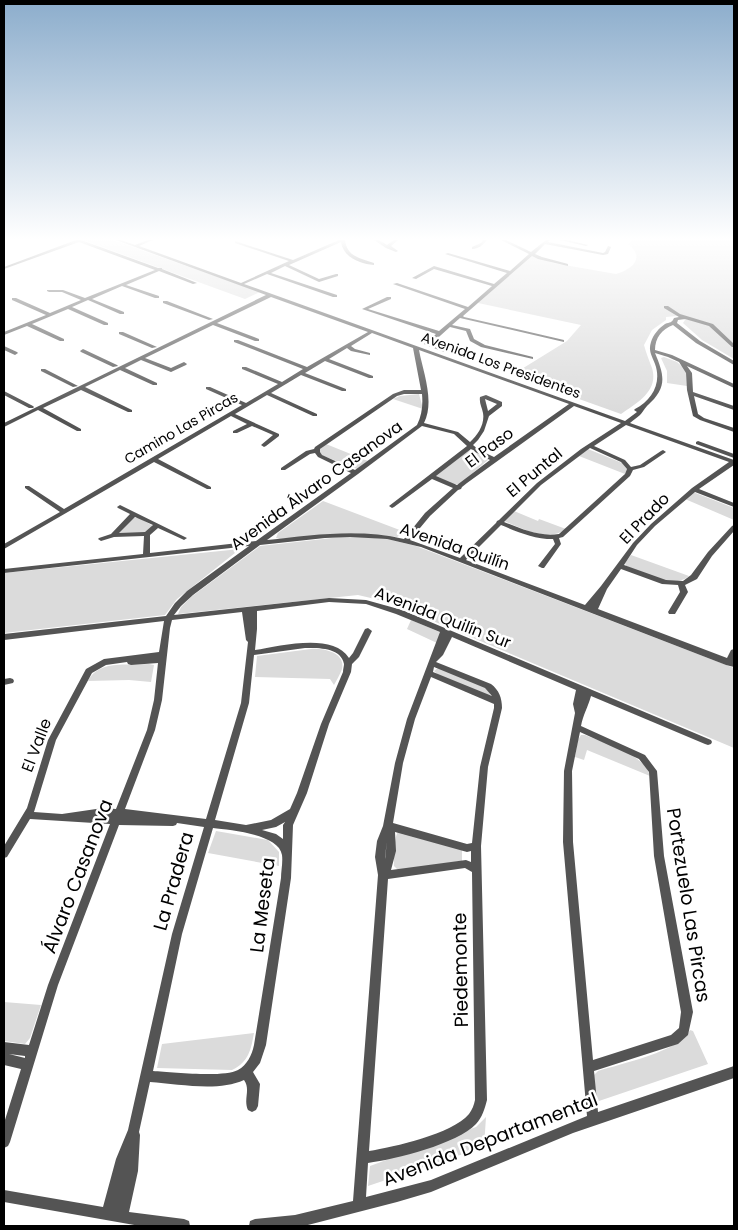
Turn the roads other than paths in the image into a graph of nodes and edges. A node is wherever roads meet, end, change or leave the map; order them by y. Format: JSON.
{"nodes":[{"id":1,"x":80,"y":297,"type":"edge"},
{"id":2,"x":93,"y":297,"type":"edge"},
{"id":3,"x":261,"y":297,"type":"edge"},
{"id":4,"x":277,"y":297,"type":"edge"},
{"id":5,"x":435,"y":297,"type":"edge"},
{"id":6,"x":479,"y":297,"type":"edge"},
{"id":7,"x":389,"y":298,"type":"dead end"},
{"id":8,"x":14,"y":299,"type":"dead end"},
{"id":9,"x":87,"y":300,"type":"junction"},
{"id":10,"x":165,"y":302,"type":"dead end"},
{"id":11,"x":68,"y":307,"type":"junction"},
{"id":12,"x":666,"y":307,"type":"dead end"},
{"id":13,"x":467,"y":308,"type":"junction"},
{"id":14,"x":122,"y":313,"type":"dead end"},
{"id":15,"x":50,"y":315,"type":"junction"},
{"id":16,"x":460,"y":315,"type":"junction"},
{"id":17,"x":685,"y":317,"type":"junction"},
{"id":18,"x":212,"y":321,"type":"junction"},
{"id":19,"x":674,"y":323,"type":"junction"},
{"id":20,"x":27,"y":324,"type":"junction"},
{"id":21,"x":106,"y":324,"type":"dead end"},
{"id":22,"x":448,"y":325,"type":"junction"},
{"id":23,"x":372,"y":332,"type":"junction"},
{"id":24,"x":121,"y":333,"type":"dead end"},
{"id":25,"x":439,"y":333,"type":"junction"},
{"id":26,"x":4,"y":334,"type":"edge"},
{"id":27,"x":62,"y":340,"type":"dead end"},
{"id":28,"x":257,"y":340,"type":"dead end"},
{"id":29,"x":236,"y":341,"type":"dead end"},
{"id":30,"x":562,"y":341,"type":"dead end"},
{"id":31,"x":347,"y":346,"type":"junction"},
{"id":32,"x":734,"y":346,"type":"edge"},
{"id":33,"x":154,"y":347,"type":"junction"},
{"id":34,"x":4,"y":348,"type":"edge"},
{"id":35,"x":416,"y":348,"type":"junction"},
{"id":36,"x":84,"y":351,"type":"dead end"},
{"id":37,"x":446,"y":351,"type":"dead end"},
{"id":38,"x":15,"y":353,"type":"dead end"},
{"id":39,"x":653,"y":353,"type":"junction"},
{"id":40,"x":368,"y":354,"type":"dead end"},
{"id":41,"x":141,"y":358,"type":"junction"},
{"id":42,"x":531,"y":358,"type":"dead end"},
{"id":43,"x":324,"y":359,"type":"junction"},
{"id":44,"x":681,"y":362,"type":"junction"},
{"id":45,"x":734,"y":363,"type":"edge"},
{"id":46,"x":184,"y":364,"type":"dead end"},
{"id":47,"x":118,"y":367,"type":"junction"},
{"id":48,"x":244,"y":368,"type":"dead end"},
{"id":49,"x":307,"y":369,"type":"junction"},
{"id":50,"x":43,"y":370,"type":"dead end"},
{"id":51,"x":688,"y":370,"type":"junction"},
{"id":52,"x":697,"y":370,"type":"junction"},
{"id":53,"x":300,"y":373,"type":"junction"},
{"id":54,"x":371,"y":377,"type":"dead end"},
{"id":55,"x":155,"y":384,"type":"dead end"},
{"id":56,"x":282,"y":384,"type":"junction"},
{"id":57,"x":78,"y":386,"type":"junction"},
{"id":58,"x":734,"y":386,"type":"edge"},
{"id":59,"x":208,"y":388,"type":"dead end"},
{"id":60,"x":344,"y":390,"type":"dead end"},
{"id":61,"x":4,"y":393,"type":"edge"},
{"id":62,"x":266,"y":393,"type":"junction"},
{"id":63,"x":424,"y":393,"type":"junction"},
{"id":64,"x":691,"y":393,"type":"junction"},
{"id":65,"x":573,"y":404,"type":"junction"},
{"id":66,"x":245,"y":405,"type":"junction"},
{"id":67,"x":34,"y":408,"type":"junction"},
{"id":68,"x":734,"y":408,"type":"edge"},
{"id":69,"x":130,"y":411,"type":"dead end"},
{"id":70,"x":230,"y":414,"type":"junction"},
{"id":71,"x":315,"y":415,"type":"dead end"},
{"id":72,"x":486,"y":415,"type":"dead end"},
{"id":73,"x":4,"y":420,"type":"edge"},
{"id":74,"x":625,"y":420,"type":"junction"},
{"id":75,"x":251,"y":424,"type":"junction"},
{"id":76,"x":421,"y":424,"type":"junction"},
{"id":77,"x":4,"y":425,"type":"edge"},
{"id":78,"x":80,"y":430,"type":"dead end"},
{"id":79,"x":734,"y":430,"type":"edge"},
{"id":80,"x":235,"y":432,"type":"dead end"},
{"id":81,"x":264,"y":444,"type":"dead end"},
{"id":82,"x":471,"y":445,"type":"junction"},
{"id":83,"x":589,"y":446,"type":"junction"},
{"id":84,"x":316,"y":451,"type":"junction"},
{"id":85,"x":663,"y":452,"type":"dead end"},
{"id":86,"x":153,"y":459,"type":"junction"},
{"id":87,"x":494,"y":459,"type":"junction"},
{"id":88,"x":733,"y":460,"type":"edge"},
{"id":89,"x":630,"y":468,"type":"junction"},
{"id":90,"x":283,"y":469,"type":"dead end"},
{"id":91,"x":358,"y":472,"type":"junction"},
{"id":92,"x":431,"y":476,"type":"junction"},
{"id":93,"x":27,"y":487,"type":"dead end"},
{"id":94,"x":208,"y":488,"type":"dead end"},
{"id":95,"x":459,"y":488,"type":"junction"},
{"id":96,"x":694,"y":489,"type":"junction"},
{"id":97,"x":392,"y":506,"type":"dead end"},
{"id":98,"x":734,"y":506,"type":"edge"},
{"id":99,"x":120,"y":507,"type":"dead end"},
{"id":100,"x":63,"y":511,"type":"junction"},
{"id":101,"x":134,"y":514,"type":"junction"},
{"id":102,"x":500,"y":522,"type":"junction"},
{"id":103,"x":157,"y":525,"type":"junction"},
{"id":104,"x":734,"y":527,"type":"edge"},
{"id":105,"x":147,"y":534,"type":"junction"},
{"id":106,"x":113,"y":536,"type":"junction"},
{"id":107,"x":555,"y":537,"type":"junction"},
{"id":108,"x":4,"y":538,"type":"edge"},
{"id":109,"x":184,"y":538,"type":"dead end"},
{"id":110,"x":101,"y":539,"type":"dead end"},
{"id":111,"x":403,"y":540,"type":"junction"},
{"id":112,"x":257,"y":544,"type":"junction"},
{"id":113,"x":7,"y":545,"type":"edge"},
{"id":114,"x":146,"y":556,"type":"junction"},
{"id":115,"x":464,"y":562,"type":"junction"},
{"id":116,"x":542,"y":566,"type":"dead end"},
{"id":117,"x":619,"y":566,"type":"junction"},
{"id":118,"x":4,"y":571,"type":"edge"},
{"id":119,"x":681,"y":583,"type":"junction"},
{"id":120,"x":590,"y":609,"type":"junction"},
{"id":121,"x":249,"y":610,"type":"junction"},
{"id":122,"x":672,"y":612,"type":"dead end"},
{"id":123,"x":168,"y":619,"type":"junction"},
{"id":124,"x":368,"y":631,"type":"dead end"},
{"id":125,"x":447,"y":633,"type":"junction"},
{"id":126,"x":4,"y":638,"type":"edge"},
{"id":127,"x":251,"y":649,"type":"junction"},
{"id":128,"x":358,"y":651,"type":"junction"},
{"id":129,"x":734,"y":652,"type":"edge"},
{"id":130,"x":344,"y":655,"type":"junction"},
{"id":131,"x":162,"y":657,"type":"junction"},
{"id":132,"x":434,"y":660,"type":"junction"},
{"id":133,"x":348,"y":663,"type":"junction"},
{"id":134,"x":732,"y":663,"type":"edge"},
{"id":135,"x":428,"y":673,"type":"junction"},
{"id":136,"x":584,"y":690,"type":"junction"},
{"id":137,"x":498,"y":702,"type":"junction"},
{"id":138,"x":576,"y":727,"type":"junction"},
{"id":139,"x":708,"y":742,"type":"dead end"},
{"id":140,"x":293,"y":811,"type":"junction"},
{"id":141,"x":28,"y":815,"type":"junction"},
{"id":142,"x":118,"y":817,"type":"junction"},
{"id":143,"x":210,"y":823,"type":"junction"},
{"id":144,"x":388,"y":826,"type":"junction"},
{"id":145,"x":243,"y":828,"type":"junction"},
{"id":146,"x":471,"y":847,"type":"junction"},
{"id":147,"x":287,"y":853,"type":"junction"},
{"id":148,"x":4,"y":854,"type":"edge"},
{"id":149,"x":466,"y":864,"type":"junction"},
{"id":150,"x":477,"y":870,"type":"junction"},
{"id":151,"x":383,"y":875,"type":"junction"},
{"id":152,"x":4,"y":1048,"type":"edge"},
{"id":153,"x":31,"y":1051,"type":"junction"},
{"id":154,"x":4,"y":1059,"type":"edge"},
{"id":155,"x":27,"y":1064,"type":"junction"},
{"id":156,"x":588,"y":1067,"type":"junction"},
{"id":157,"x":246,"y":1072,"type":"junction"},
{"id":158,"x":734,"y":1072,"type":"edge"},
{"id":159,"x":146,"y":1076,"type":"junction"},
{"id":160,"x":252,"y":1106,"type":"dead end"},
{"id":161,"x":593,"y":1120,"type":"junction"},
{"id":162,"x":4,"y":1142,"type":"edge"},
{"id":163,"x":362,"y":1158,"type":"junction"},
{"id":164,"x":4,"y":1196,"type":"edge"},
{"id":165,"x":359,"y":1206,"type":"junction"},
{"id":166,"x":115,"y":1216,"type":"junction"},
{"id":167,"x":184,"y":1226,"type":"edge"},
{"id":168,"x":255,"y":1226,"type":"edge"}],
"edges":[{"from":1,"to":9,"type":"street"},
{"from":2,"to":9,"type":"street"},
{"from":3,"to":18,"type":"street"},
{"from":4,"to":23,"type":"street","name":"Avenida Los Presidentes"},
{"from":5,"to":13,"type":"street"},
{"from":6,"to":13,"type":"street"},
{"from":7,"to":25,"type":"street"},
{"from":8,"to":15,"type":"street"},
{"from":9,"to":11,"type":"street"},
{"from":9,"to":14,"type":"street"},
{"from":10,"to":18,"type":"street"},
{"from":11,"to":15,"type":"street"},
{"from":11,"to":21,"type":"street"},
{"from":12,"to":17,"type":"street"},
{"from":13,"to":16,"type":"street"},
{"from":15,"to":20,"type":"street"},
{"from":16,"to":22,"type":"street"},
{"from":16,"to":30,"type":"street"},
{"from":17,"to":19,"type":"street"},
{"from":17,"to":32,"type":"street"},
{"from":18,"to":28,"type":"street"},
{"from":18,"to":33,"type":"street"},
{"from":18,"to":41,"type":"street"},
{"from":19,"to":39,"type":"street"},
{"from":19,"to":45,"type":"street"},
{"from":20,"to":26,"type":"street"},
{"from":20,"to":27,"type":"street"},
{"from":22,"to":25,"type":"street"},
{"from":22,"to":42,"type":"street"},
{"from":23,"to":31,"type":"street","name":"Camino Las Pircas"},
{"from":23,"to":35,"type":"street","name":"Avenida Los Presidentes"},
{"from":24,"to":33,"type":"street"},
{"from":25,"to":37,"type":"street"},
{"from":29,"to":49,"type":"street"},
{"from":31,"to":40,"type":"street"},
{"from":31,"to":43,"type":"street","name":"Camino Las Pircas"},
{"from":33,"to":47,"type":"street"},
{"from":34,"to":38,"type":"street"},
{"from":35,"to":63,"type":"street","name":"Avenida Álvaro Casanova"},
{"from":35,"to":65,"type":"street","name":"Avenida Los Presidentes"},
{"from":36,"to":47,"type":"street"},
{"from":39,"to":44,"type":"street"},
{"from":39,"to":74,"type":"street","name":"El Puntal"},
{"from":41,"to":46,"type":"street"},
{"from":41,"to":47,"type":"street"},
{"from":43,"to":49,"type":"street","name":"Camino Las Pircas"},
{"from":43,"to":54,"type":"street"},
{"from":44,"to":51,"type":"street"},
{"from":44,"to":52,"type":"street"},
{"from":47,"to":55,"type":"street"},
{"from":47,"to":57,"type":"street"},
{"from":48,"to":56,"type":"street"},
{"from":49,"to":53,"type":"street","name":"Camino Las Pircas"},
{"from":50,"to":57,"type":"street"},
{"from":51,"to":52,"type":"street"},
{"from":51,"to":64,"type":"street"},
{"from":52,"to":58,"type":"street"},
{"from":53,"to":56,"type":"street","name":"Camino Las Pircas"},
{"from":53,"to":60,"type":"street"},
{"from":56,"to":62,"type":"street","name":"Camino Las Pircas"},
{"from":57,"to":67,"type":"street"},
{"from":57,"to":69,"type":"street"},
{"from":59,"to":66,"type":"street"},
{"from":61,"to":67,"type":"street"},
{"from":62,"to":66,"type":"street","name":"Camino Las Pircas"},
{"from":62,"to":71,"type":"street"},
{"from":63,"to":76,"type":"street","name":"Avenida Álvaro Casanova"},
{"from":63,"to":84,"type":"street"},
{"from":64,"to":68,"type":"street"},
{"from":64,"to":79,"type":"street"},
{"from":65,"to":74,"type":"street","name":"Avenida Los Presidentes"},
{"from":65,"to":87,"type":"street","name":"El Paso"},
{"from":66,"to":70,"type":"street","name":"Camino Las Pircas"},
{"from":67,"to":73,"type":"street"},
{"from":67,"to":77,"type":"street"},
{"from":67,"to":78,"type":"street"},
{"from":70,"to":75,"type":"street"},
{"from":70,"to":86,"type":"street","name":"Camino Las Pircas"},
{"from":72,"to":82,"type":"street"},
{"from":74,"to":83,"type":"street","name":"El Puntal"},
{"from":74,"to":88,"type":"street","name":"Avenida Los Presidentes"},
{"from":75,"to":80,"type":"street"},
{"from":75,"to":81,"type":"street"},
{"from":76,"to":82,"type":"street"},
{"from":76,"to":91,"type":"street","name":"Avenida Álvaro Casanova"},
{"from":82,"to":87,"type":"street"},
{"from":82,"to":92,"type":"street"},
{"from":83,"to":89,"type":"street"},
{"from":83,"to":102,"type":"street","name":"El Puntal"},
{"from":84,"to":90,"type":"street"},
{"from":84,"to":91,"type":"street"},
{"from":85,"to":89,"type":"street"},
{"from":86,"to":94,"type":"street"},
{"from":86,"to":100,"type":"street","name":"Camino Las Pircas"},
{"from":87,"to":95,"type":"street","name":"El Paso"},
{"from":88,"to":96,"type":"street","name":"El Prado"},
{"from":89,"to":107,"type":"street"},
{"from":91,"to":112,"type":"street","name":"Avenida Álvaro Casanova"},
{"from":92,"to":95,"type":"street"},
{"from":92,"to":97,"type":"street"},
{"from":93,"to":100,"type":"street"},
{"from":95,"to":111,"type":"street","name":"El Paso"},
{"from":96,"to":98,"type":"street"},
{"from":96,"to":117,"type":"street","name":"El Prado"},
{"from":99,"to":101,"type":"street"},
{"from":100,"to":113,"type":"street","name":"Camino Las Pircas"},
{"from":101,"to":103,"type":"street"},
{"from":101,"to":106,"type":"street"},
{"from":102,"to":107,"type":"street"},
{"from":102,"to":115,"type":"street","name":"El Puntal"},
{"from":103,"to":105,"type":"street"},
{"from":103,"to":109,"type":"street"},
{"from":104,"to":119,"type":"street"},
{"from":105,"to":106,"type":"street"},
{"from":105,"to":114,"type":"street"},
{"from":106,"to":110,"type":"street"},
{"from":107,"to":116,"type":"street"},
{"from":108,"to":113,"type":"street"},
{"from":111,"to":112,"type":"street","name":"Avenida Quilín"},
{"from":111,"to":115,"type":"street","name":"Avenida Quilín"},
{"from":112,"to":114,"type":"street","name":"Avenida Quilín"},
{"from":112,"to":123,"type":"street","name":"Avenida Álvaro Casanova"},
{"from":114,"to":118,"type":"street","name":"Avenida Quilín"},
{"from":115,"to":120,"type":"street","name":"Avenida Quilín"},
{"from":117,"to":119,"type":"street"},
{"from":117,"to":120,"type":"street","name":"El Prado"},
{"from":119,"to":122,"type":"street"},
{"from":120,"to":134,"type":"street","name":"Avenida Quilín"},
{"from":121,"to":123,"type":"street","name":"Avenida Quilín Sur"},
{"from":121,"to":125,"type":"street","name":"Avenida Quilín Sur"},
{"from":121,"to":127,"type":"street","name":"La Pradera"},
{"from":123,"to":126,"type":"street","name":"Avenida Quilín Sur"},
{"from":123,"to":131,"type":"street","name":"Álvaro Casanova"},
{"from":124,"to":128,"type":"street","name":"La Meseta"},
{"from":125,"to":132,"type":"street"},
{"from":125,"to":136,"type":"street","name":"Avenida Quilín Sur"},
{"from":127,"to":130,"type":"street"},
{"from":127,"to":143,"type":"street","name":"La Pradera"},
{"from":128,"to":130,"type":"street"},
{"from":128,"to":133,"type":"street","name":"La Meseta"},
{"from":129,"to":134,"type":"street"},
{"from":130,"to":133,"type":"street"},
{"from":131,"to":141,"type":"street","name":"El Valle"},
{"from":131,"to":142,"type":"street","name":"Álvaro Casanova"},
{"from":132,"to":135,"type":"street"},
{"from":132,"to":137,"type":"street"},
{"from":133,"to":140,"type":"street","name":"La Meseta"},
{"from":135,"to":137,"type":"street"},
{"from":135,"to":144,"type":"street"},
{"from":136,"to":138,"type":"street"},
{"from":136,"to":139,"type":"street","name":"Avenida Quilín Sur"},
{"from":137,"to":146,"type":"street","name":"Piedemonte"},
{"from":138,"to":156,"type":"street"},
{"from":138,"to":156,"type":"street","name":"Portezuelo Las Pircas"},
{"from":140,"to":145,"type":"street"},
{"from":140,"to":147,"type":"street","name":"La Meseta"},
{"from":141,"to":142,"type":"street"},
{"from":141,"to":148,"type":"street","name":"El Valle"},
{"from":142,"to":143,"type":"street"},
{"from":142,"to":153,"type":"street","name":"Álvaro Casanova"},
{"from":143,"to":145,"type":"street"},
{"from":143,"to":159,"type":"street","name":"La Pradera"},
{"from":144,"to":146,"type":"street"},
{"from":144,"to":151,"type":"street"},
{"from":145,"to":147,"type":"street"},
{"from":146,"to":149,"type":"street"},
{"from":146,"to":150,"type":"street","name":"Piedemonte"},
{"from":147,"to":157,"type":"street","name":"La Meseta"},
{"from":149,"to":150,"type":"street"},
{"from":149,"to":151,"type":"street"},
{"from":150,"to":163,"type":"street","name":"Piedemonte"},
{"from":151,"to":163,"type":"street"},
{"from":152,"to":153,"type":"street"},
{"from":153,"to":155,"type":"street","name":"Álvaro Casanova"},
{"from":154,"to":155,"type":"street"},
{"from":155,"to":162,"type":"street","name":"Álvaro Casanova"},
{"from":156,"to":161,"type":"street"},
{"from":157,"to":159,"type":"street"},
{"from":157,"to":160,"type":"street"},
{"from":158,"to":161,"type":"street","name":"Avenida Departamental"},
{"from":159,"to":166,"type":"street","name":"La Pradera"},
{"from":161,"to":165,"type":"street","name":"Avenida Departamental"},
{"from":163,"to":165,"type":"street"},
{"from":164,"to":166,"type":"street"},
{"from":165,"to":168,"type":"street","name":"Avenida Departamental"},
{"from":166,"to":167,"type":"street"}]}
